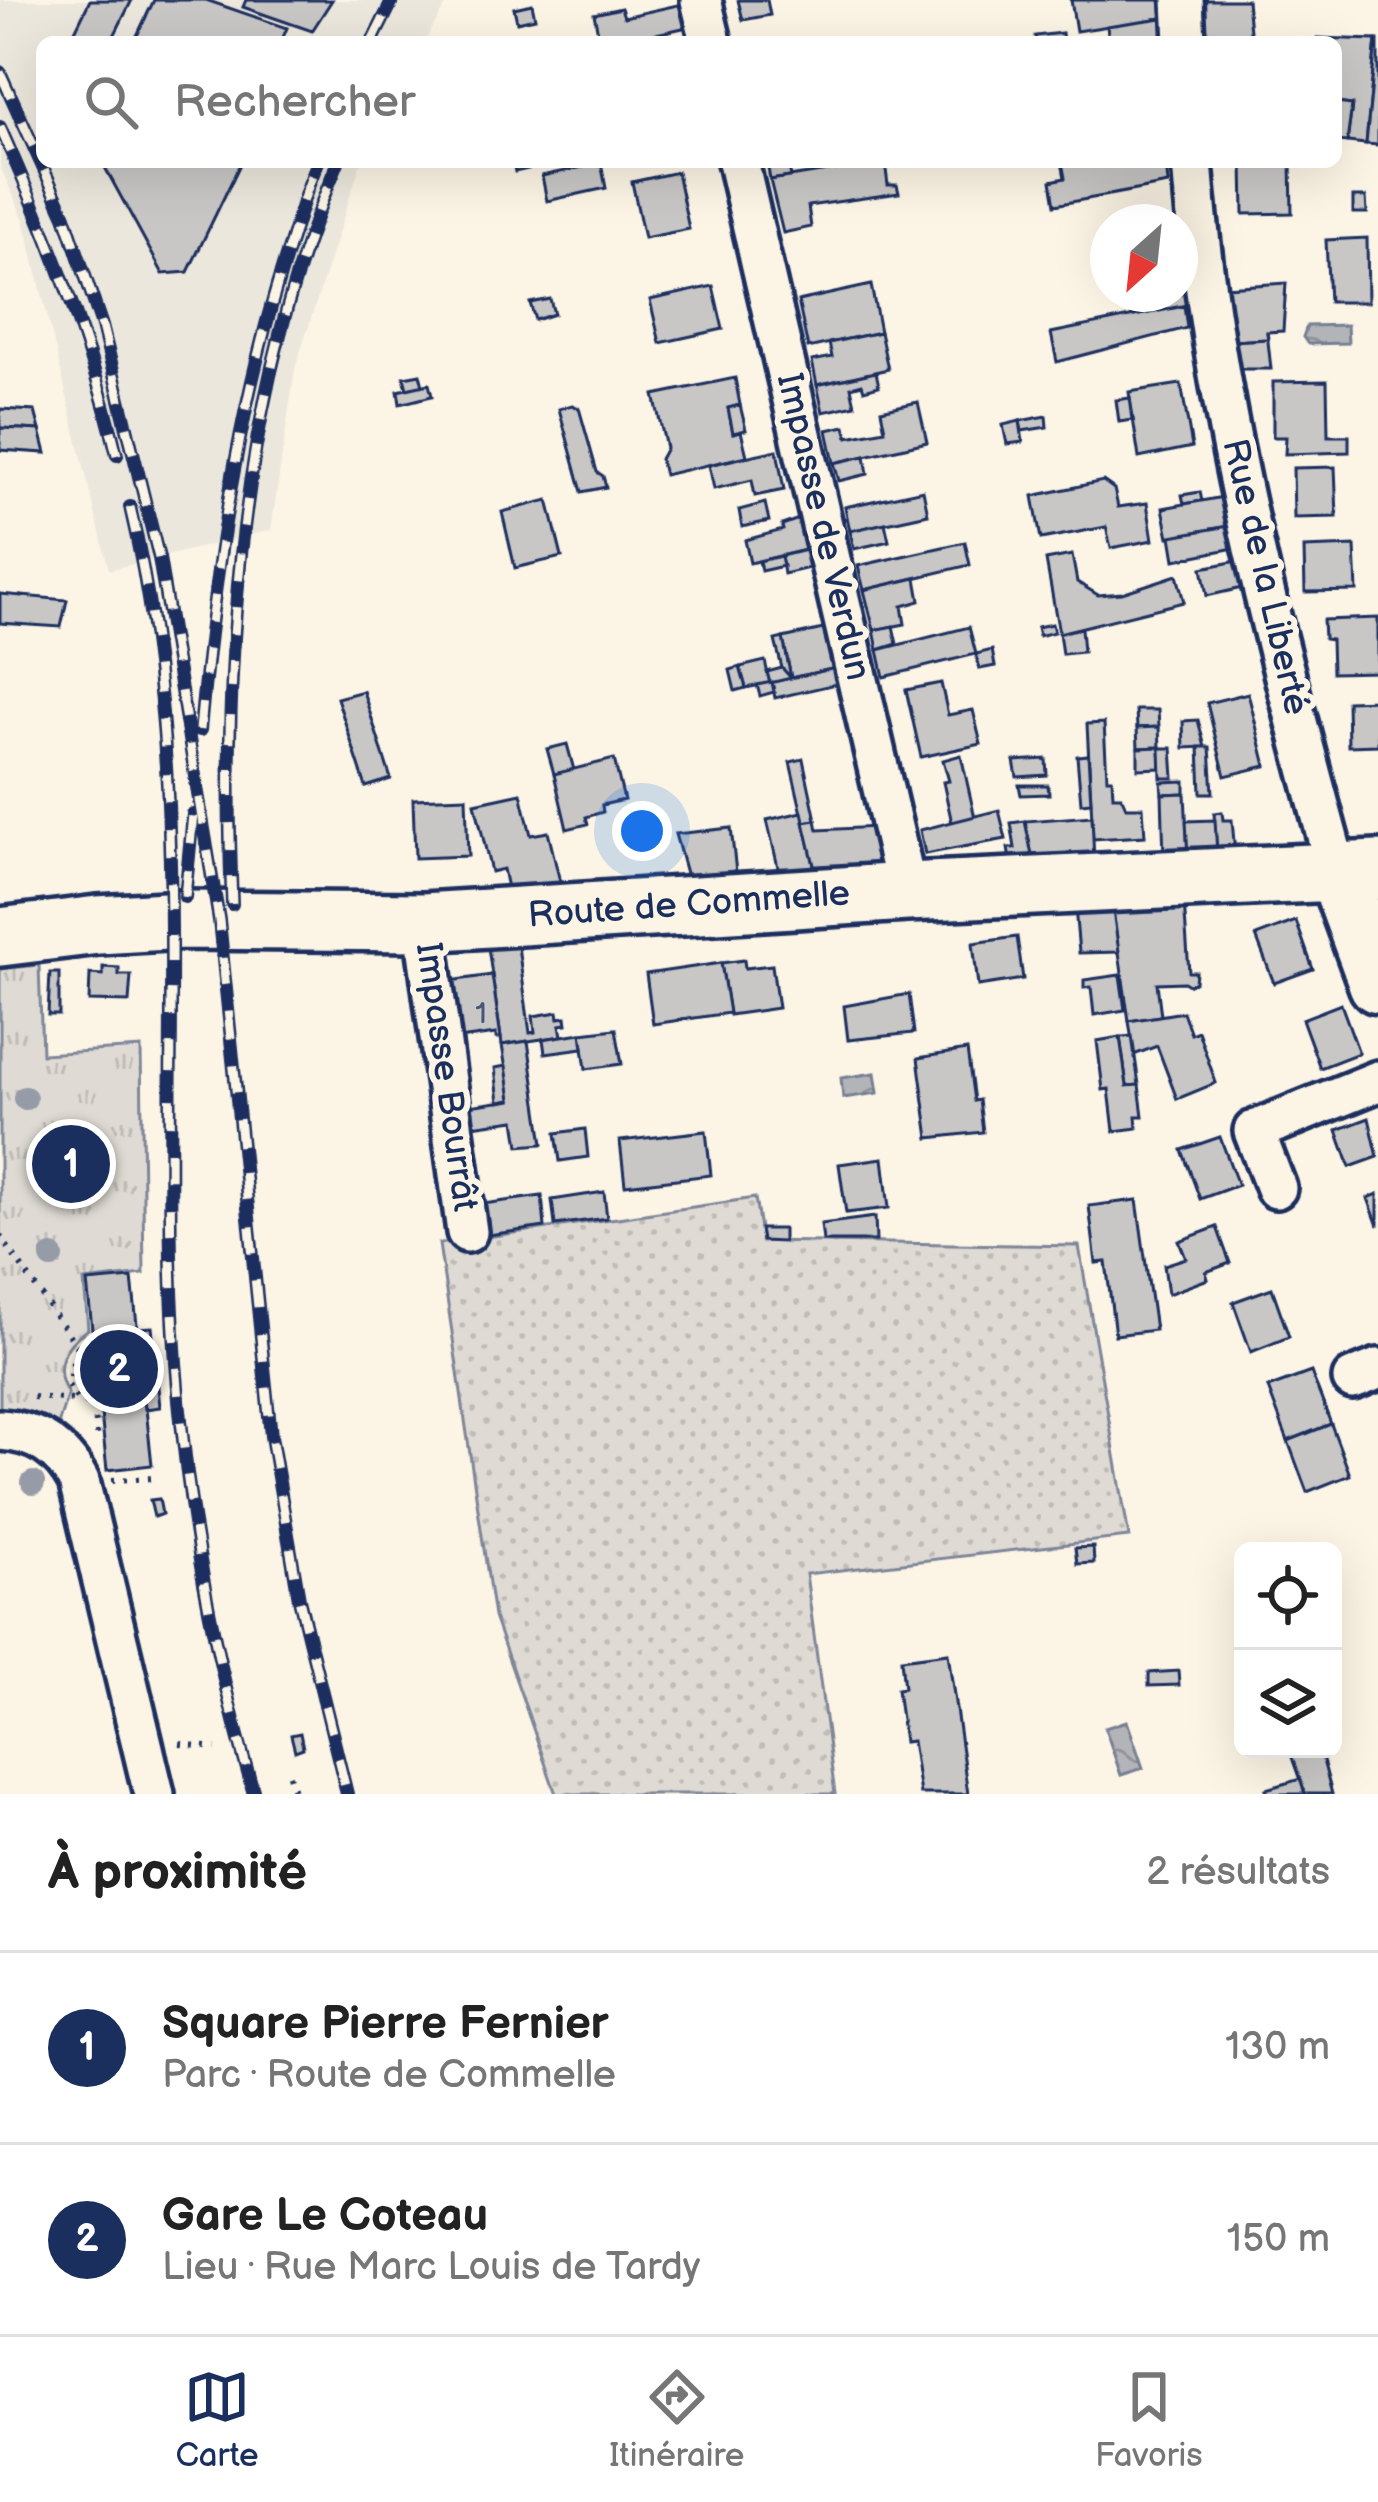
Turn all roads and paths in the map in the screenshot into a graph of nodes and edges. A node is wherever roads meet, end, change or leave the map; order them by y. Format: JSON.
{"nodes":[{"id":1,"x":701,"y":0,"type":"edge"},
{"id":2,"x":1183,"y":0,"type":"edge"},
{"id":3,"x":710,"y":36,"type":"edge"},
{"id":4,"x":1185,"y":36,"type":"edge"},
{"id":5,"x":739,"y":168,"type":"edge"},
{"id":6,"x":1193,"y":168,"type":"edge"},
{"id":7,"x":1358,"y":871,"type":"edge"},
{"id":8,"x":908,"y":892,"type":"junction"},
{"id":9,"x":424,"y":922,"type":"junction"},
{"id":10,"x":0,"y":937,"type":"edge"},
{"id":11,"x":1378,"y":984,"type":"edge"},
{"id":12,"x":1378,"y":1081,"type":"edge"},
{"id":13,"x":1276,"y":1188,"type":"dead end"},
{"id":14,"x":467,"y":1232,"type":"dead end"},
{"id":15,"x":0,"y":1236,"type":"edge"},
{"id":16,"x":91,"y":1348,"type":"dead end"},
{"id":17,"x":81,"y":1352,"type":"junction"},
{"id":18,"x":98,"y":1407,"type":"dead end"},
{"id":19,"x":0,"y":1430,"type":"edge"},
{"id":20,"x":174,"y":1744,"type":"dead end"},
{"id":21,"x":216,"y":1748,"type":"dead end"},
{"id":22,"x":290,"y":1775,"type":"dead end"},
{"id":23,"x":154,"y":1794,"type":"edge"},
{"id":24,"x":295,"y":1794,"type":"edge"}],
"edges":[{"from":1,"to":3,"type":"street"},
{"from":2,"to":4,"type":"street"},
{"from":5,"to":8,"type":"street","name":"Impasse de Verdun"},
{"from":6,"to":7,"type":"street","name":"Rue de la Liberté"},
{"from":7,"to":8,"type":"street","name":"Route de Commelle"},
{"from":7,"to":11,"type":"street","name":"Rue de la Liberté"},
{"from":8,"to":9,"type":"street","name":"Route de Commelle"},
{"from":9,"to":10,"type":"street","name":"Route de Commelle"},
{"from":9,"to":14,"type":"street","name":"Impasse Bourrât"},
{"from":12,"to":13,"type":"street"},
{"from":15,"to":17,"type":"path"},
{"from":16,"to":17,"type":"path"},
{"from":17,"to":18,"type":"path"},
{"from":19,"to":23,"type":"street"},
{"from":20,"to":21,"type":"path"},
{"from":22,"to":24,"type":"path"}]}
